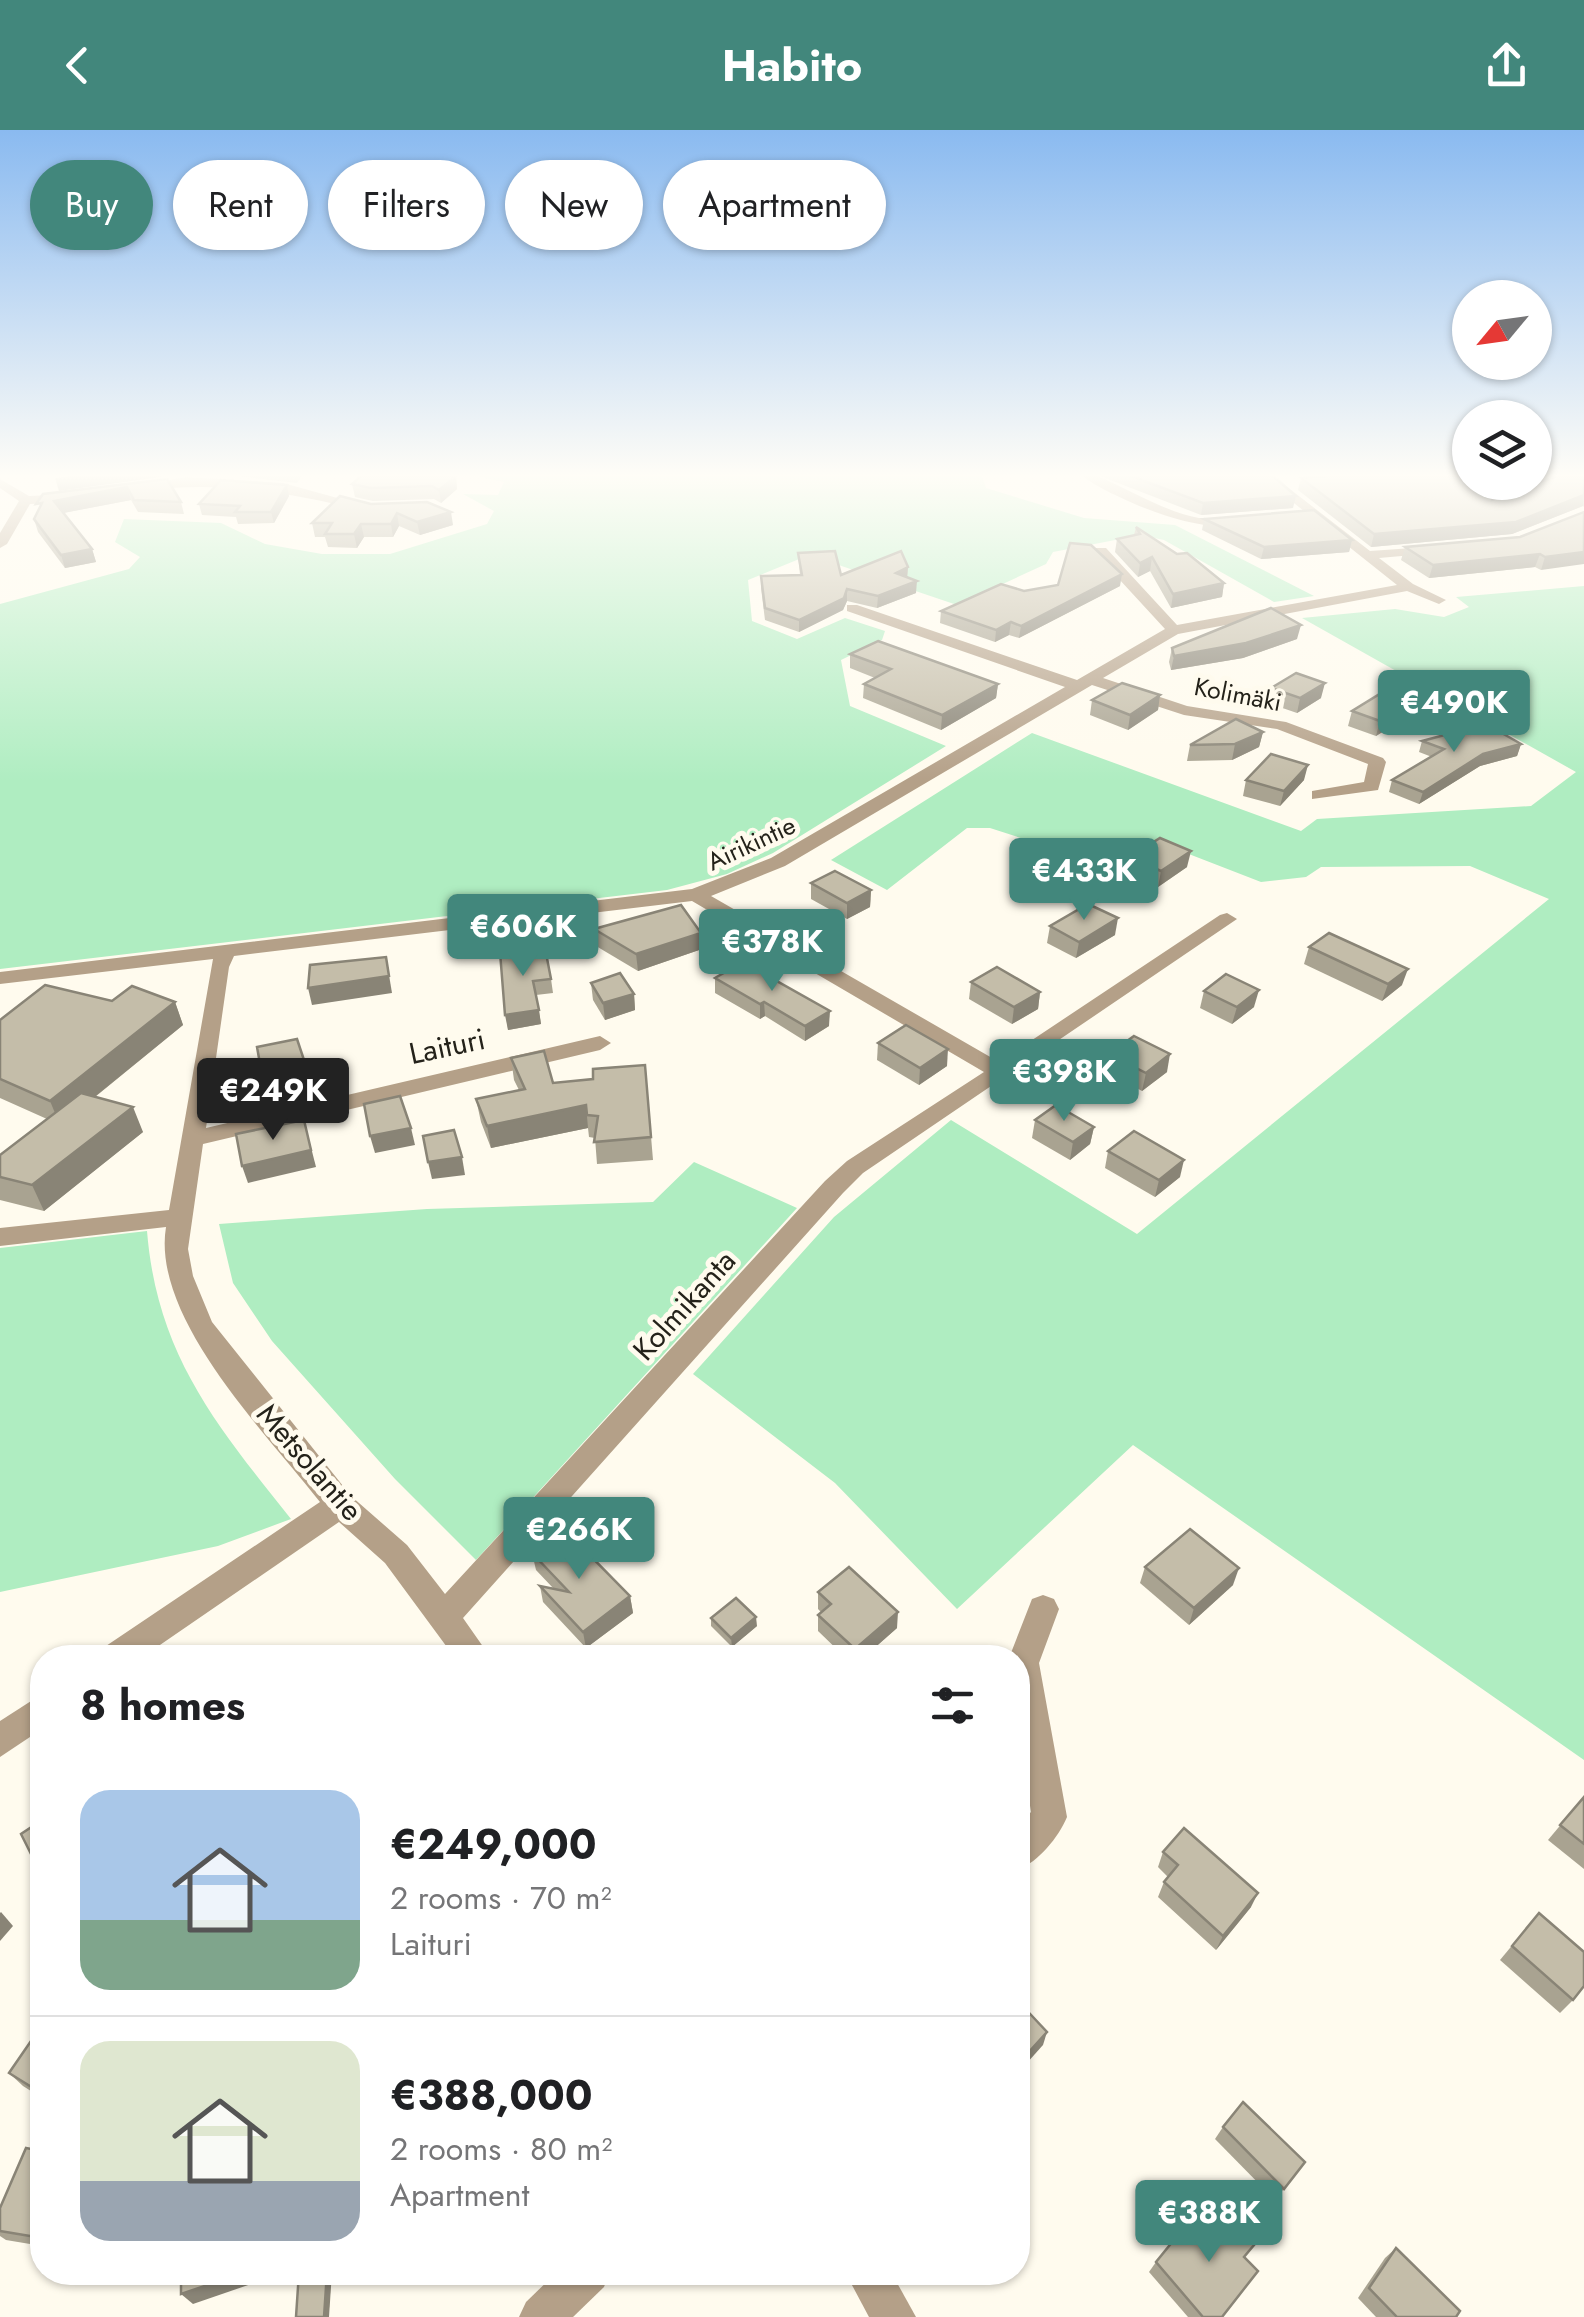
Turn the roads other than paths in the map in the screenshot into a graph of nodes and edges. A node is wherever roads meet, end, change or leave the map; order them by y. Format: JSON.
{"nodes":[{"id":1,"x":1126,"y":578,"type":"edge"},
{"id":2,"x":1396,"y":578,"type":"edge"},
{"id":3,"x":1408,"y":587,"type":"junction"},
{"id":4,"x":1439,"y":600,"type":"dead end"},
{"id":5,"x":852,"y":608,"type":"dead end"},
{"id":6,"x":1174,"y":630,"type":"junction"},
{"id":7,"x":1081,"y":682,"type":"junction"},
{"id":8,"x":1318,"y":794,"type":"dead end"},
{"id":9,"x":695,"y":895,"type":"junction"},
{"id":10,"x":1227,"y":920,"type":"dead end"},
{"id":11,"x":226,"y":952,"type":"junction"},
{"id":12,"x":0,"y":978,"type":"edge"},
{"id":13,"x":600,"y":1042,"type":"dead end"},
{"id":14,"x":1000,"y":1072,"type":"junction"},
{"id":15,"x":192,"y":1140,"type":"junction"},
{"id":16,"x":180,"y":1217,"type":"junction"},
{"id":17,"x":0,"y":1238,"type":"edge"},
{"id":18,"x":340,"y":1505,"type":"junction"},
{"id":19,"x":1043,"y":1608,"type":"dead end"},
{"id":20,"x":445,"y":1616,"type":"junction"},
{"id":21,"x":133,"y":1645,"type":"edge"},
{"id":22,"x":466,"y":1645,"type":"edge"},
{"id":23,"x":1029,"y":1645,"type":"edge"},
{"id":24,"x":1030,"y":1702,"type":"edge"},
{"id":25,"x":30,"y":1719,"type":"edge"},
{"id":26,"x":0,"y":1740,"type":"edge"},
{"id":27,"x":1030,"y":1839,"type":"edge"},
{"id":28,"x":575,"y":2285,"type":"edge"},
{"id":29,"x":874,"y":2285,"type":"edge"},
{"id":30,"x":541,"y":2317,"type":"edge"},
{"id":31,"x":894,"y":2317,"type":"edge"}],
"edges":[{"from":1,"to":6,"type":"street"},
{"from":2,"to":3,"type":"street"},
{"from":3,"to":4,"type":"street"},
{"from":3,"to":6,"type":"street","name":"Airikintie"},
{"from":5,"to":7,"type":"street","name":"Kolimäki"},
{"from":6,"to":7,"type":"street","name":"Airikintie"},
{"from":7,"to":8,"type":"street","name":"Kolimäki"},
{"from":7,"to":9,"type":"street","name":"Airikintie"},
{"from":9,"to":11,"type":"street","name":"Airikintie"},
{"from":9,"to":14,"type":"street"},
{"from":10,"to":14,"type":"street","name":"Kolmikanta"},
{"from":11,"to":12,"type":"street","name":"Airikintie"},
{"from":11,"to":15,"type":"street"},
{"from":13,"to":15,"type":"street","name":"Laituri"},
{"from":14,"to":20,"type":"street","name":"Kolmikanta"},
{"from":15,"to":16,"type":"street"},
{"from":16,"to":17,"type":"street"},
{"from":16,"to":18,"type":"street","name":"Metsolantie"},
{"from":18,"to":20,"type":"street","name":"Metsolantie"},
{"from":18,"to":21,"type":"street"},
{"from":19,"to":23,"type":"street"},
{"from":20,"to":22,"type":"street","name":"Metsolantie"},
{"from":24,"to":27,"type":"street"},
{"from":25,"to":26,"type":"street"},
{"from":28,"to":30,"type":"street"},
{"from":29,"to":31,"type":"street"}]}
